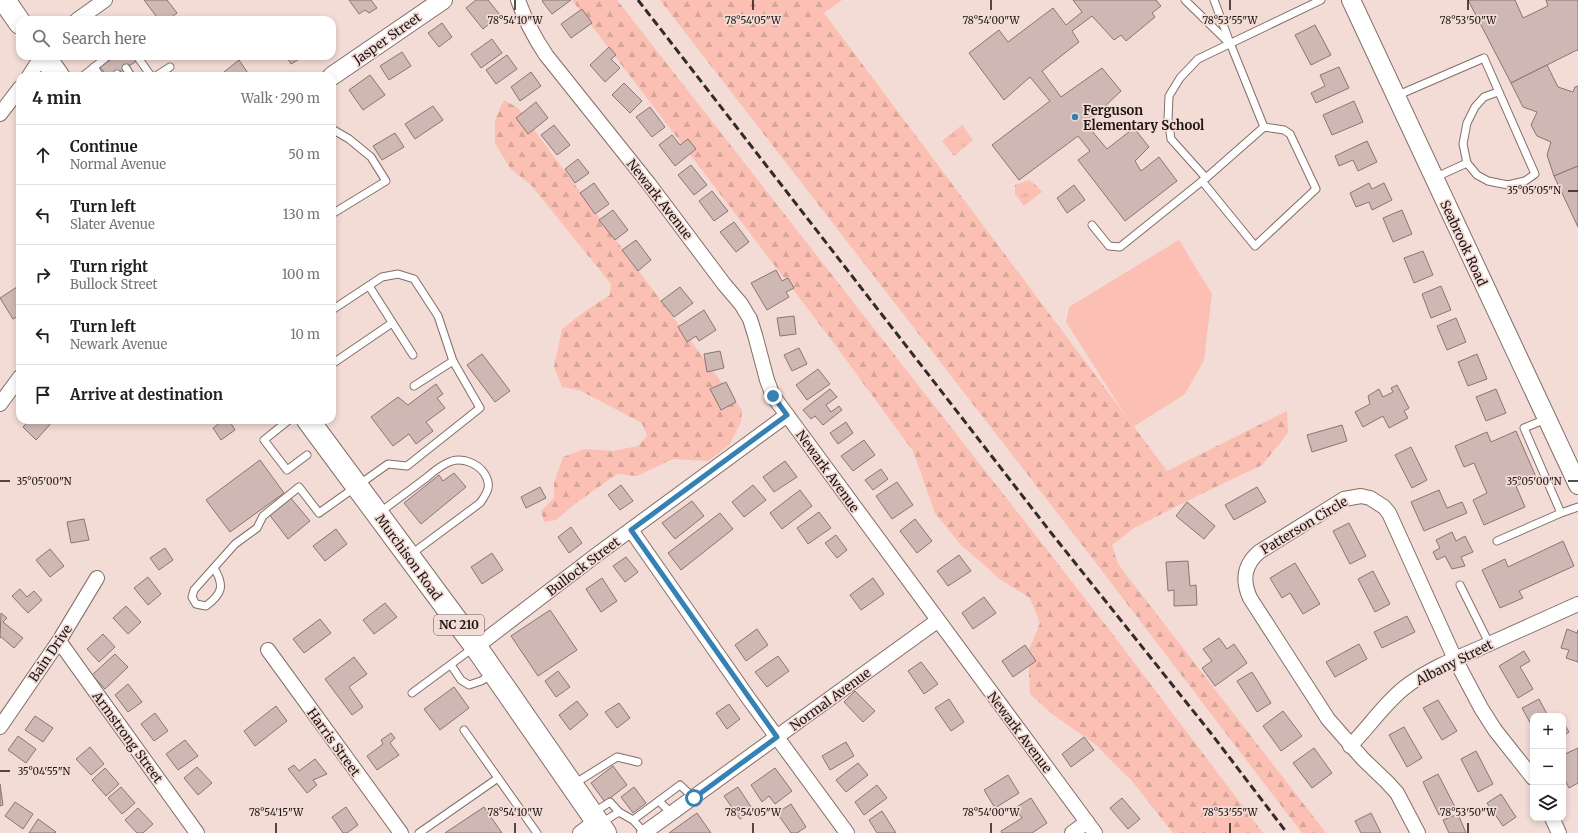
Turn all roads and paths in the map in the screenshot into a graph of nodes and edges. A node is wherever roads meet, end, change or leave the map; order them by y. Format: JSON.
{"nodes":[{"id":1,"x":4,"y":0,"type":"edge"},
{"id":2,"x":105,"y":0,"type":"edge"},
{"id":3,"x":443,"y":0,"type":"edge"},
{"id":4,"x":518,"y":0,"type":"edge"},
{"id":5,"x":1184,"y":0,"type":"edge"},
{"id":6,"x":1214,"y":0,"type":"edge"},
{"id":7,"x":1321,"y":0,"type":"edge"},
{"id":8,"x":1351,"y":0,"type":"edge"},
{"id":9,"x":83,"y":16,"type":"edge"},
{"id":10,"x":16,"y":17,"type":"edge"},
{"id":11,"x":1230,"y":43,"type":"junction"},
{"id":12,"x":40,"y":60,"type":"edge"},
{"id":13,"x":46,"y":60,"type":"edge"},
{"id":14,"x":104,"y":60,"type":"edge"},
{"id":15,"x":140,"y":60,"type":"edge"},
{"id":16,"x":170,"y":66,"type":"dead end"},
{"id":17,"x":94,"y":67,"type":"junction"},
{"id":18,"x":126,"y":68,"type":"dead end"},
{"id":19,"x":32,"y":72,"type":"edge"},
{"id":20,"x":55,"y":72,"type":"edge"},
{"id":21,"x":88,"y":72,"type":"edge"},
{"id":22,"x":97,"y":72,"type":"edge"},
{"id":23,"x":128,"y":72,"type":"edge"},
{"id":24,"x":148,"y":72,"type":"edge"},
{"id":25,"x":162,"y":72,"type":"edge"},
{"id":26,"x":336,"y":73,"type":"edge"},
{"id":27,"x":1498,"y":92,"type":"junction"},
{"id":28,"x":16,"y":93,"type":"edge"},
{"id":29,"x":1396,"y":96,"type":"junction"},
{"id":30,"x":0,"y":114,"type":"edge"},
{"id":31,"x":1264,"y":127,"type":"junction"},
{"id":32,"x":336,"y":131,"type":"edge"},
{"id":33,"x":1467,"y":163,"type":"junction"},
{"id":34,"x":1434,"y":178,"type":"junction"},
{"id":35,"x":1204,"y":180,"type":"junction"},
{"id":36,"x":336,"y":212,"type":"edge"},
{"id":37,"x":1092,"y":225,"type":"dead end"},
{"id":38,"x":369,"y":286,"type":"junction"},
{"id":39,"x":336,"y":307,"type":"edge"},
{"id":40,"x":392,"y":323,"type":"junction"},
{"id":41,"x":413,"y":355,"type":"dead end"},
{"id":42,"x":336,"y":361,"type":"edge"},
{"id":43,"x":453,"y":361,"type":"junction"},
{"id":44,"x":16,"y":382,"type":"edge"},
{"id":45,"x":414,"y":386,"type":"dead end"},
{"id":46,"x":0,"y":404,"type":"edge"},
{"id":47,"x":787,"y":415,"type":"junction"},
{"id":48,"x":1546,"y":419,"type":"junction"},
{"id":49,"x":284,"y":424,"type":"edge"},
{"id":50,"x":311,"y":424,"type":"edge"},
{"id":51,"x":307,"y":455,"type":"dead end"},
{"id":52,"x":1578,"y":485,"type":"edge"},
{"id":53,"x":357,"y":486,"type":"junction"},
{"id":54,"x":1578,"y":507,"type":"edge"},
{"id":55,"x":1561,"y":513,"type":"junction"},
{"id":56,"x":378,"y":515,"type":"junction"},
{"id":57,"x":631,"y":530,"type":"junction"},
{"id":58,"x":1497,"y":541,"type":"dead end"},
{"id":59,"x":408,"y":556,"type":"junction"},
{"id":60,"x":214,"y":568,"type":"junction"},
{"id":61,"x":97,"y":578,"type":"dead end"},
{"id":62,"x":1460,"y":584,"type":"dead end"},
{"id":63,"x":1578,"y":604,"type":"edge"},
{"id":64,"x":937,"y":621,"type":"junction"},
{"id":65,"x":59,"y":641,"type":"junction"},
{"id":66,"x":1489,"y":643,"type":"junction"},
{"id":67,"x":476,"y":647,"type":"junction"},
{"id":68,"x":268,"y":650,"type":"dead end"},
{"id":69,"x":1455,"y":659,"type":"junction"},
{"id":70,"x":451,"y":665,"type":"junction"},
{"id":71,"x":494,"y":674,"type":"junction"},
{"id":72,"x":412,"y":693,"type":"dead end"},
{"id":73,"x":0,"y":727,"type":"edge"},
{"id":74,"x":464,"y":730,"type":"dead end"},
{"id":75,"x":777,"y":737,"type":"junction"},
{"id":76,"x":1350,"y":746,"type":"junction"},
{"id":77,"x":638,"y":762,"type":"dead end"},
{"id":78,"x":1530,"y":774,"type":"edge"},
{"id":79,"x":498,"y":778,"type":"junction"},
{"id":80,"x":572,"y":786,"type":"junction"},
{"id":81,"x":694,"y":798,"type":"junction"},
{"id":82,"x":659,"y":801,"type":"junction"},
{"id":83,"x":619,"y":812,"type":"junction"},
{"id":84,"x":672,"y":814,"type":"junction"},
{"id":85,"x":633,"y":820,"type":"junction"},
{"id":86,"x":1553,"y":821,"type":"edge"},
{"id":87,"x":594,"y":824,"type":"edge"},
{"id":88,"x":1091,"y":828,"type":"edge"},
{"id":89,"x":197,"y":833,"type":"edge"},
{"id":90,"x":401,"y":833,"type":"edge"},
{"id":91,"x":419,"y":833,"type":"edge"},
{"id":92,"x":537,"y":833,"type":"edge"},
{"id":93,"x":644,"y":833,"type":"edge"},
{"id":94,"x":847,"y":833,"type":"edge"},
{"id":95,"x":1072,"y":833,"type":"edge"},
{"id":96,"x":1418,"y":833,"type":"edge"},
{"id":97,"x":1558,"y":833,"type":"edge"}],
"edges":[{"from":1,"to":10,"type":"main road"},
{"from":2,"to":9,"type":"street"},
{"from":3,"to":26,"type":"street","name":"Jasper Street"},
{"from":4,"to":47,"type":"street","name":"Newark Avenue"},
{"from":5,"to":11,"type":"lane"},
{"from":6,"to":11,"type":"lane"},
{"from":7,"to":11,"type":"lane"},
{"from":8,"to":29,"type":"street","name":"Seabrook Road"},
{"from":11,"to":31,"type":"lane"},
{"from":11,"to":35,"type":"lane"},
{"from":12,"to":19,"type":"street"},
{"from":13,"to":20,"type":"main road"},
{"from":14,"to":17,"type":"lane"},
{"from":15,"to":24,"type":"lane"},
{"from":16,"to":25,"type":"lane"},
{"from":17,"to":21,"type":"lane"},
{"from":17,"to":22,"type":"lane"},
{"from":18,"to":23,"type":"lane"},
{"from":27,"to":29,"type":"lane"},
{"from":27,"to":33,"type":"lane"},
{"from":27,"to":33,"type":"lane"},
{"from":28,"to":30,"type":"street"},
{"from":29,"to":34,"type":"street","name":"Seabrook Road"},
{"from":31,"to":35,"type":"lane"},
{"from":31,"to":35,"type":"lane"},
{"from":32,"to":36,"type":"lane"},
{"from":33,"to":34,"type":"lane"},
{"from":34,"to":48,"type":"street","name":"Seabrook Road"},
{"from":35,"to":37,"type":"lane"},
{"from":38,"to":39,"type":"lane"},
{"from":38,"to":40,"type":"lane"},
{"from":38,"to":43,"type":"lane"},
{"from":40,"to":41,"type":"lane"},
{"from":40,"to":42,"type":"lane"},
{"from":43,"to":45,"type":"lane"},
{"from":43,"to":53,"type":"lane"},
{"from":44,"to":46,"type":"street"},
{"from":47,"to":57,"type":"street","name":"Bullock Street"},
{"from":47,"to":64,"type":"street","name":"Newark Avenue"},
{"from":48,"to":52,"type":"street","name":"Seabrook Road"},
{"from":48,"to":55,"type":"lane"},
{"from":49,"to":51,"type":"lane"},
{"from":50,"to":53,"type":"main road","name":"Murchison Road","number":"NC 210"},
{"from":53,"to":56,"type":"main road","name":"Murchison Road","number":"NC 210"},
{"from":53,"to":60,"type":"lane"},
{"from":54,"to":55,"type":"lane"},
{"from":55,"to":58,"type":"lane"},
{"from":56,"to":59,"type":"main road","name":"Murchison Road","number":"NC 210"},
{"from":56,"to":59,"type":"lane"},
{"from":57,"to":67,"type":"street","name":"Bullock Street"},
{"from":57,"to":75,"type":"street"},
{"from":59,"to":67,"type":"main road","name":"Murchison Road","number":"NC 210"},
{"from":60,"to":60,"type":"lane"},
{"from":61,"to":65,"type":"street","name":"Bain Drive"},
{"from":62,"to":66,"type":"lane"},
{"from":63,"to":66,"type":"street","name":"Albany Street"},
{"from":64,"to":75,"type":"street","name":"Normal Avenue"},
{"from":64,"to":88,"type":"street","name":"Newark Avenue"},
{"from":65,"to":73,"type":"street","name":"Bain Drive"},
{"from":65,"to":89,"type":"street","name":"Armstrong Street"},
{"from":66,"to":69,"type":"street","name":"Albany Street"},
{"from":67,"to":70,"type":"lane"},
{"from":67,"to":71,"type":"main road","name":"Murchison Road","number":"NC 210"},
{"from":68,"to":90,"type":"street","name":"Harris Street"},
{"from":69,"to":76,"type":"street","name":"Albany Street"},
{"from":69,"to":76,"type":"street","name":"Patterson Circle"},
{"from":69,"to":78,"type":"street","name":"Patterson Circle"},
{"from":70,"to":71,"type":"lane"},
{"from":70,"to":72,"type":"lane"},
{"from":71,"to":80,"type":"main road","name":"Murchison Road","number":"NC 210"},
{"from":74,"to":79,"type":"lane"},
{"from":75,"to":81,"type":"street","name":"Normal Avenue"},
{"from":75,"to":94,"type":"street"},
{"from":76,"to":96,"type":"street","name":"Patterson Circle"},
{"from":77,"to":80,"type":"lane"},
{"from":79,"to":91,"type":"lane"},
{"from":79,"to":92,"type":"lane"},
{"from":80,"to":87,"type":"main road","name":"Murchison Road","number":"NC 210"},
{"from":81,"to":82,"type":"lane"},
{"from":81,"to":84,"type":"street","name":"Normal Avenue"},
{"from":82,"to":84,"type":"lane"},
{"from":82,"to":85,"type":"lane"},
{"from":83,"to":85,"type":"lane"},
{"from":83,"to":87,"type":"lane"},
{"from":83,"to":87,"type":"lane"},
{"from":84,"to":93,"type":"street","name":"Normal Avenue"},
{"from":85,"to":93,"type":"lane"},
{"from":86,"to":97,"type":"street"},
{"from":88,"to":95,"type":"street"}]}
